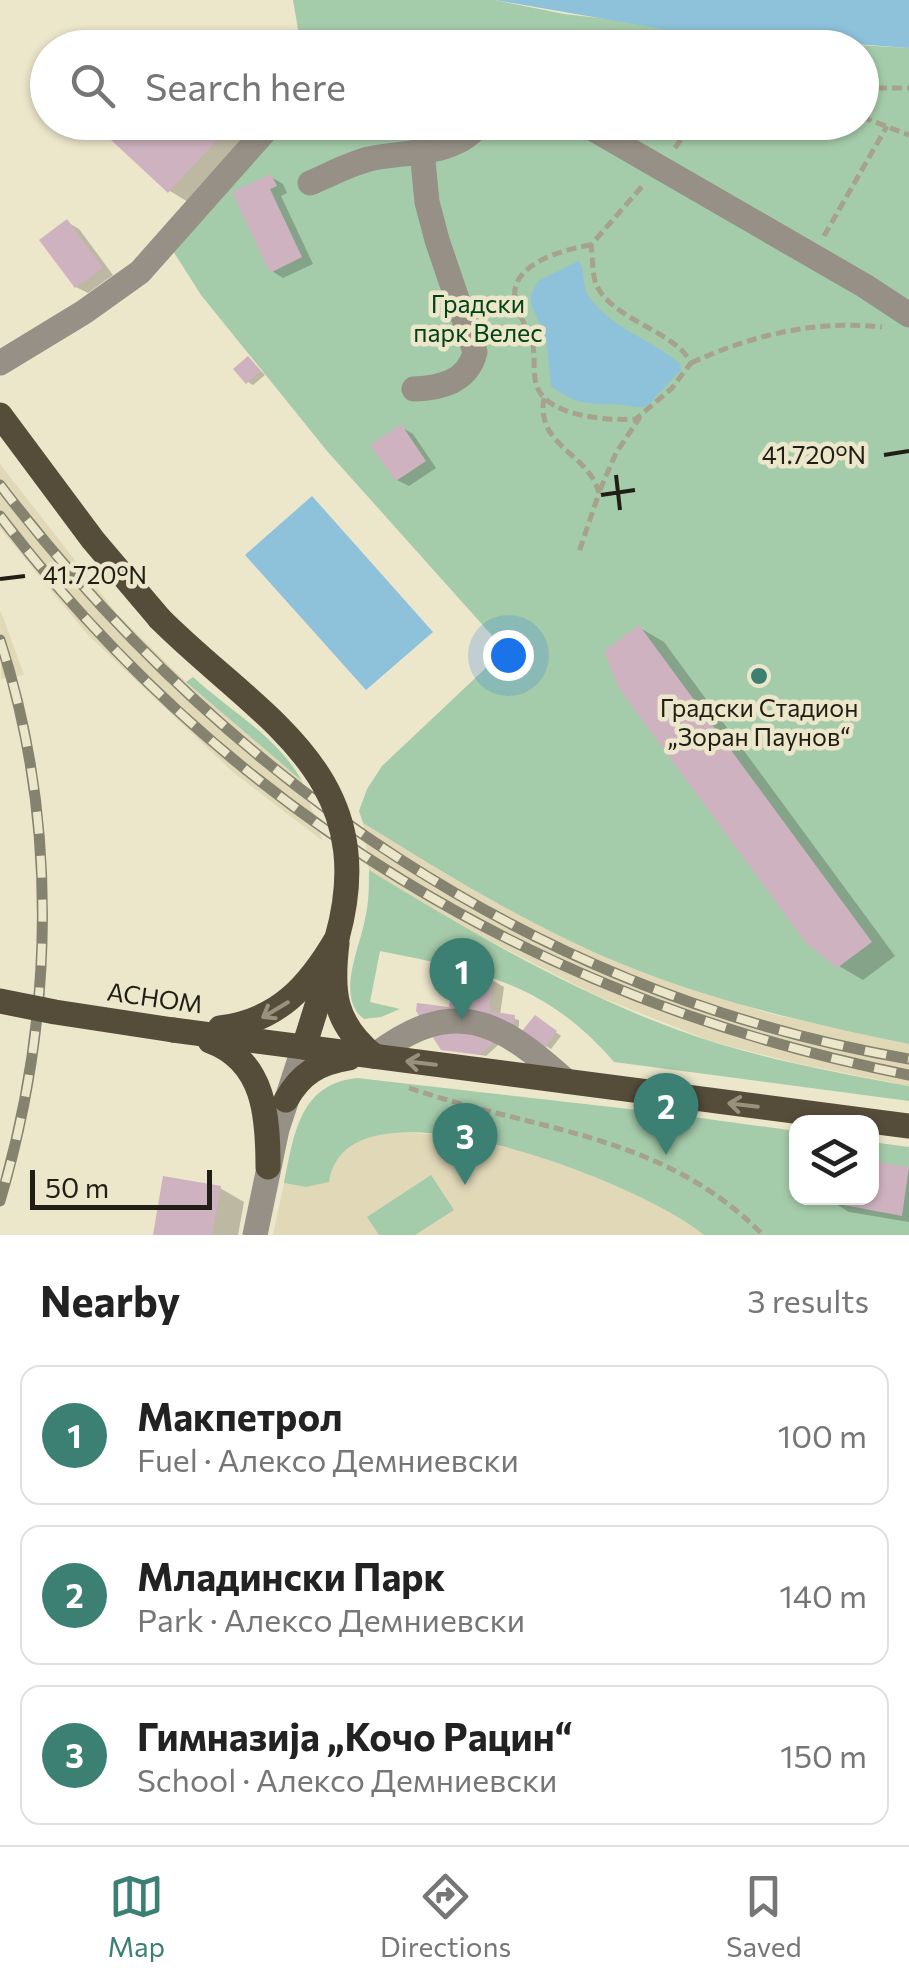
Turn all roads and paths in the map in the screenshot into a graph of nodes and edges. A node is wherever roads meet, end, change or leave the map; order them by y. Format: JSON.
{"nodes":[{"id":1,"x":879,"y":88,"type":"edge"},
{"id":2,"x":909,"y":88,"type":"edge"},
{"id":3,"x":879,"y":123,"type":"edge"},
{"id":4,"x":888,"y":126,"type":"junction"},
{"id":5,"x":909,"y":135,"type":"edge"},
{"id":6,"x":257,"y":140,"type":"edge"},
{"id":7,"x":459,"y":140,"type":"edge"},
{"id":8,"x":613,"y":140,"type":"edge"},
{"id":9,"x":679,"y":140,"type":"edge"},
{"id":10,"x":422,"y":150,"type":"junction"},
{"id":11,"x":659,"y":166,"type":"junction"},
{"id":12,"x":310,"y":183,"type":"dead end"},
{"id":13,"x":591,"y":245,"type":"junction"},
{"id":14,"x":813,"y":256,"type":"junction"},
{"id":15,"x":901,"y":322,"type":"edge"},
{"id":16,"x":0,"y":364,"type":"edge"},
{"id":17,"x":691,"y":364,"type":"junction"},
{"id":18,"x":414,"y":388,"type":"dead end"},
{"id":19,"x":544,"y":398,"type":"junction"},
{"id":20,"x":0,"y":416,"type":"edge"},
{"id":21,"x":640,"y":417,"type":"junction"},
{"id":22,"x":600,"y":493,"type":"junction"},
{"id":23,"x":579,"y":552,"type":"dead end"},
{"id":24,"x":338,"y":938,"type":"junction"},
{"id":25,"x":0,"y":1000,"type":"edge"},
{"id":26,"x":178,"y":1031,"type":"junction"},
{"id":27,"x":304,"y":1046,"type":"junction"},
{"id":28,"x":374,"y":1056,"type":"junction"},
{"id":29,"x":566,"y":1082,"type":"junction"},
{"id":30,"x":399,"y":1084,"type":"dead end"},
{"id":31,"x":286,"y":1100,"type":"junction"},
{"id":32,"x":909,"y":1126,"type":"edge"},
{"id":33,"x":268,"y":1168,"type":"junction"},
{"id":34,"x":255,"y":1235,"type":"edge"},
{"id":35,"x":763,"y":1235,"type":"edge"}],
"edges":[{"from":1,"to":2,"type":"path"},
{"from":3,"to":4,"type":"path"},
{"from":4,"to":5,"type":"path"},
{"from":4,"to":14,"type":"path"},
{"from":6,"to":16,"type":"street"},
{"from":7,"to":10,"type":"street"},
{"from":8,"to":11,"type":"street"},
{"from":9,"to":11,"type":"path"},
{"from":10,"to":12,"type":"street"},
{"from":10,"to":18,"type":"street"},
{"from":11,"to":13,"type":"path"},
{"from":11,"to":14,"type":"street"},
{"from":13,"to":17,"type":"path"},
{"from":13,"to":19,"type":"path"},
{"from":14,"to":15,"type":"street"},
{"from":15,"to":17,"type":"path"},
{"from":17,"to":21,"type":"path"},
{"from":19,"to":21,"type":"path"},
{"from":19,"to":22,"type":"path"},
{"from":20,"to":24,"type":"main road","bridge":true},
{"from":21,"to":22,"type":"path"},
{"from":22,"to":23,"type":"path"},
{"from":24,"to":26,"type":"main road","one_way":true},
{"from":24,"to":27,"type":"main road"},
{"from":24,"to":28,"type":"main road"},
{"from":25,"to":26,"type":"main road","name":"АСНОМ","bridge":true},
{"from":26,"to":27,"type":"main road","name":"АСНОМ"},
{"from":26,"to":33,"type":"main road"},
{"from":27,"to":28,"type":"main road","name":"АСНОМ"},
{"from":27,"to":31,"type":"street"},
{"from":29,"to":28,"type":"main road","name":"АСНОМ","one_way":true},
{"from":28,"to":29,"type":"street"},
{"from":28,"to":31,"type":"main road"},
{"from":32,"to":29,"type":"main road","name":"АСНОМ","one_way":true},
{"from":30,"to":35,"type":"path"},
{"from":31,"to":33,"type":"street"},
{"from":33,"to":34,"type":"street"}]}
